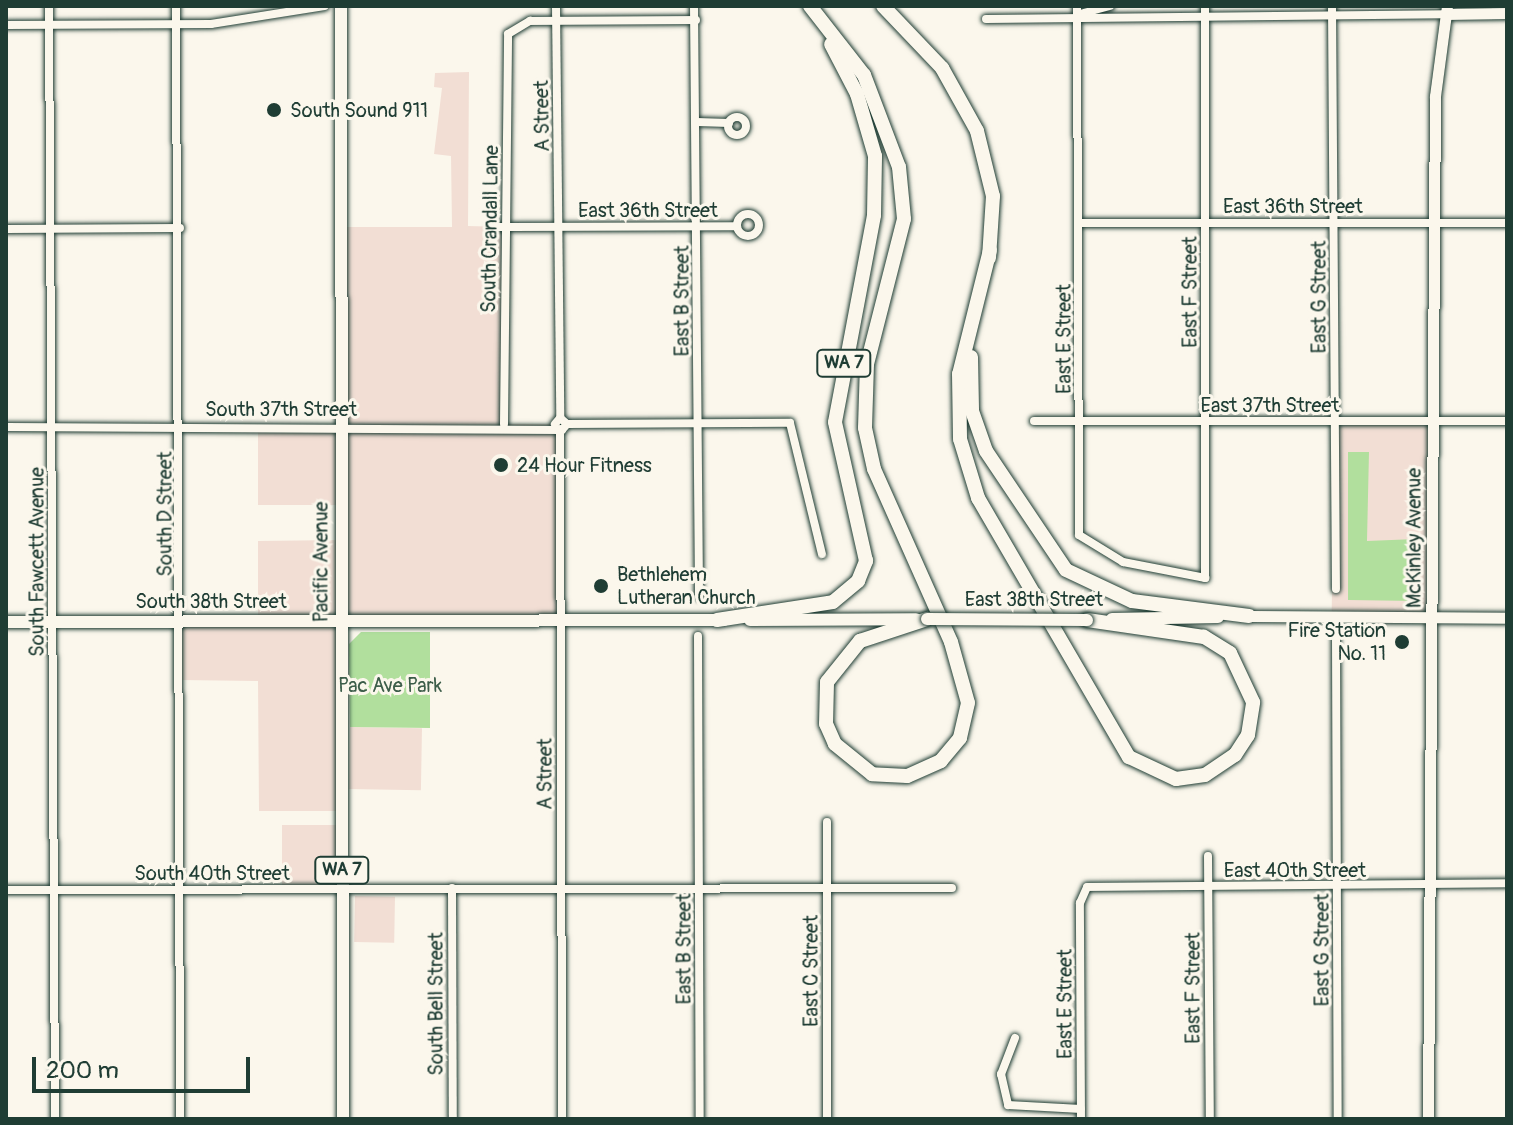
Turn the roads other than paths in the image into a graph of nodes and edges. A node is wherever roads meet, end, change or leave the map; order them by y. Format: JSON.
{"nodes":[{"id":1,"x":49,"y":6,"type":"edge"},
{"id":2,"x":176,"y":6,"type":"edge"},
{"id":3,"x":325,"y":6,"type":"edge"},
{"id":4,"x":341,"y":6,"type":"edge"},
{"id":5,"x":556,"y":6,"type":"edge"},
{"id":6,"x":694,"y":6,"type":"edge"},
{"id":7,"x":809,"y":6,"type":"edge"},
{"id":8,"x":883,"y":6,"type":"edge"},
{"id":9,"x":1110,"y":6,"type":"edge"},
{"id":10,"x":1205,"y":6,"type":"edge"},
{"id":11,"x":1332,"y":6,"type":"edge"},
{"id":12,"x":305,"y":8,"type":"edge"},
{"id":13,"x":1078,"y":10,"type":"edge"},
{"id":14,"x":1446,"y":10,"type":"edge"},
{"id":15,"x":1507,"y":13,"type":"edge"},
{"id":16,"x":1205,"y":17,"type":"junction"},
{"id":17,"x":1334,"y":18,"type":"junction"},
{"id":18,"x":986,"y":19,"type":"dead end"},
{"id":19,"x":696,"y":20,"type":"junction"},
{"id":20,"x":557,"y":21,"type":"junction"},
{"id":21,"x":177,"y":24,"type":"junction"},
{"id":22,"x":6,"y":25,"type":"edge"},
{"id":23,"x":51,"y":25,"type":"junction"},
{"id":24,"x":697,"y":122,"type":"junction"},
{"id":25,"x":729,"y":123,"type":"dead end"},
{"id":26,"x":1334,"y":222,"type":"junction"},
{"id":27,"x":1434,"y":222,"type":"junction"},
{"id":28,"x":1079,"y":223,"type":"junction"},
{"id":29,"x":1206,"y":223,"type":"junction"},
{"id":30,"x":1507,"y":223,"type":"edge"},
{"id":31,"x":698,"y":226,"type":"junction"},
{"id":32,"x":737,"y":226,"type":"dead end"},
{"id":33,"x":492,"y":227,"type":"dead end"},
{"id":34,"x":504,"y":227,"type":"junction"},
{"id":35,"x":559,"y":227,"type":"junction"},
{"id":36,"x":52,"y":228,"type":"junction"},
{"id":37,"x":180,"y":228,"type":"junction"},
{"id":38,"x":6,"y":229,"type":"edge"},
{"id":39,"x":990,"y":250,"type":"junction"},
{"id":40,"x":1080,"y":420,"type":"junction"},
{"id":41,"x":1335,"y":420,"type":"junction"},
{"id":42,"x":1034,"y":421,"type":"dead end"},
{"id":43,"x":1206,"y":421,"type":"junction"},
{"id":44,"x":1433,"y":421,"type":"junction"},
{"id":45,"x":1507,"y":421,"type":"edge"},
{"id":46,"x":504,"y":424,"type":"junction"},
{"id":47,"x":560,"y":424,"type":"junction"},
{"id":48,"x":698,"y":424,"type":"junction"},
{"id":49,"x":181,"y":425,"type":"junction"},
{"id":50,"x":341,"y":425,"type":"junction"},
{"id":51,"x":6,"y":427,"type":"edge"},
{"id":52,"x":53,"y":427,"type":"junction"},
{"id":53,"x":822,"y":554,"type":"dead end"},
{"id":54,"x":1205,"y":578,"type":"joint"},
{"id":55,"x":1336,"y":589,"type":"dead end"},
{"id":56,"x":699,"y":596,"type":"dead end"},
{"id":57,"x":1249,"y":616,"type":"junction"},
{"id":58,"x":1432,"y":617,"type":"junction"},
{"id":59,"x":1507,"y":618,"type":"edge"},
{"id":60,"x":927,"y":619,"type":"junction"},
{"id":61,"x":341,"y":620,"type":"junction"},
{"id":62,"x":717,"y":620,"type":"junction"},
{"id":63,"x":1087,"y":620,"type":"junction"},
{"id":64,"x":181,"y":621,"type":"junction"},
{"id":65,"x":560,"y":621,"type":"junction"},
{"id":66,"x":6,"y":622,"type":"edge"},
{"id":67,"x":52,"y":622,"type":"junction"},
{"id":68,"x":698,"y":636,"type":"dead end"},
{"id":69,"x":1336,"y":637,"type":"dead end"},
{"id":70,"x":827,"y":822,"type":"dead end"},
{"id":71,"x":1208,"y":856,"type":"dead end"},
{"id":72,"x":1431,"y":882,"type":"junction"},
{"id":73,"x":1507,"y":883,"type":"edge"},
{"id":74,"x":1338,"y":885,"type":"junction"},
{"id":75,"x":1208,"y":886,"type":"junction"},
{"id":76,"x":452,"y":888,"type":"junction"},
{"id":77,"x":562,"y":888,"type":"junction"},
{"id":78,"x":700,"y":888,"type":"junction"},
{"id":79,"x":826,"y":888,"type":"junction"},
{"id":80,"x":952,"y":888,"type":"dead end"},
{"id":81,"x":181,"y":889,"type":"junction"},
{"id":82,"x":342,"y":889,"type":"junction"},
{"id":83,"x":1084,"y":889,"type":"joint"},
{"id":84,"x":6,"y":890,"type":"edge"},
{"id":85,"x":54,"y":890,"type":"junction"},
{"id":86,"x":1015,"y":1038,"type":"dead end"},
{"id":87,"x":1081,"y":1114,"type":"edge"},
{"id":88,"x":55,"y":1119,"type":"edge"},
{"id":89,"x":180,"y":1119,"type":"edge"},
{"id":90,"x":343,"y":1119,"type":"edge"},
{"id":91,"x":453,"y":1119,"type":"edge"},
{"id":92,"x":562,"y":1119,"type":"edge"},
{"id":93,"x":700,"y":1119,"type":"edge"},
{"id":94,"x":827,"y":1119,"type":"edge"},
{"id":95,"x":1210,"y":1119,"type":"edge"},
{"id":96,"x":1338,"y":1119,"type":"edge"},
{"id":97,"x":1428,"y":1119,"type":"edge"}],
"edges":[{"from":1,"to":23,"type":"street","name":"South Fawcett Avenue"},
{"from":2,"to":21,"type":"street","name":"South D Street"},
{"from":3,"to":12,"type":"street"},
{"from":4,"to":50,"type":"main road","name":"Pacific Avenue"},
{"from":5,"to":20,"type":"street","name":"A Street"},
{"from":6,"to":19,"type":"street","name":"East B Street"},
{"from":7,"to":60,"type":"highway"},
{"from":7,"to":62,"type":"highway","number":"WA 7"},
{"from":8,"to":39,"type":"highway"},
{"from":9,"to":13,"type":"street"},
{"from":10,"to":16,"type":"street","name":"East F Street"},
{"from":11,"to":17,"type":"street","name":"East G Street"},
{"from":12,"to":21,"type":"street"},
{"from":13,"to":16,"type":"street"},
{"from":13,"to":18,"type":"street"},
{"from":13,"to":28,"type":"street","name":"East E Street"},
{"from":14,"to":15,"type":"main road"},
{"from":14,"to":17,"type":"street"},
{"from":14,"to":27,"type":"main road","name":"McKinley Avenue"},
{"from":16,"to":17,"type":"street"},
{"from":16,"to":29,"type":"street","name":"East F Street"},
{"from":17,"to":26,"type":"street","name":"East G Street"},
{"from":19,"to":20,"type":"street"},
{"from":19,"to":24,"type":"street","name":"East B Street"},
{"from":20,"to":34,"type":"street","name":"South Crandall Lane"},
{"from":20,"to":35,"type":"street","name":"A Street"},
{"from":21,"to":23,"type":"street"},
{"from":21,"to":37,"type":"street","name":"South D Street"},
{"from":22,"to":23,"type":"street"},
{"from":23,"to":36,"type":"street","name":"South Fawcett Avenue"},
{"from":24,"to":25,"type":"street"},
{"from":24,"to":31,"type":"street","name":"East B Street"},
{"from":26,"to":27,"type":"street","name":"East 36th Street"},
{"from":26,"to":29,"type":"street","name":"East 36th Street"},
{"from":26,"to":41,"type":"street","name":"East G Street"},
{"from":27,"to":30,"type":"street","name":"East 36th Street"},
{"from":27,"to":44,"type":"main road","name":"McKinley Avenue"},
{"from":28,"to":29,"type":"street","name":"East 36th Street"},
{"from":28,"to":40,"type":"street","name":"East E Street"},
{"from":29,"to":43,"type":"street","name":"East F Street"},
{"from":31,"to":32,"type":"street","name":"East 36th Street"},
{"from":31,"to":35,"type":"street","name":"East 36th Street"},
{"from":31,"to":48,"type":"street","name":"East B Street"},
{"from":33,"to":34,"type":"street","name":"East 36th Street"},
{"from":34,"to":35,"type":"street","name":"East 36th Street"},
{"from":34,"to":46,"type":"street","name":"South Crandall Lane"},
{"from":35,"to":47,"type":"street","name":"A Street"},
{"from":36,"to":37,"type":"street"},
{"from":36,"to":38,"type":"street"},
{"from":36,"to":52,"type":"street","name":"South Fawcett Avenue"},
{"from":37,"to":49,"type":"street","name":"South D Street"},
{"from":39,"to":57,"type":"highway"},
{"from":39,"to":63,"type":"highway"},
{"from":40,"to":42,"type":"street","name":"East 37th Street"},
{"from":40,"to":43,"type":"street","name":"East 37th Street"},
{"from":40,"to":54,"type":"street","name":"East E Street"},
{"from":41,"to":43,"type":"street","name":"East 37th Street"},
{"from":41,"to":44,"type":"street","name":"East 37th Street"},
{"from":41,"to":55,"type":"street","name":"East G Street"},
{"from":43,"to":54,"type":"street","name":"East F Street"},
{"from":44,"to":45,"type":"street","name":"East 37th Street"},
{"from":44,"to":58,"type":"main road","name":"McKinley Avenue"},
{"from":46,"to":47,"type":"street","name":"South 37th Street"},
{"from":46,"to":50,"type":"street","name":"South 37th Street"},
{"from":47,"to":48,"type":"street"},
{"from":47,"to":65,"type":"street","name":"A Street"},
{"from":48,"to":53,"type":"street"},
{"from":48,"to":56,"type":"street","name":"East B Street"},
{"from":49,"to":50,"type":"street","name":"South 37th Street"},
{"from":49,"to":52,"type":"street","name":"South 37th Street"},
{"from":49,"to":64,"type":"street","name":"South D Street"},
{"from":50,"to":61,"type":"main road","name":"Pacific Avenue"},
{"from":51,"to":52,"type":"street","name":"South 37th Street"},
{"from":52,"to":67,"type":"street","name":"South Fawcett Avenue"},
{"from":57,"to":58,"type":"main road","name":"East 38th Street"},
{"from":57,"to":63,"type":"main road","name":"East 38th Street","number":"WA 7"},
{"from":58,"to":59,"type":"main road","name":"East 38th Street"},
{"from":58,"to":72,"type":"main road","name":"McKinley Avenue"},
{"from":60,"to":62,"type":"main road","name":"East 38th Street","number":"WA 7"},
{"from":60,"to":63,"type":"main road","name":"East 38th Street","number":"WA 7","bridge":true},
{"from":61,"to":64,"type":"main road","name":"South 38th Street","number":"WA 7"},
{"from":61,"to":65,"type":"main road","name":"South 38th Street","number":"WA 7"},
{"from":61,"to":82,"type":"main road","name":"Pacific Avenue","number":"WA 7"},
{"from":62,"to":65,"type":"main road","name":"East 38th Street","number":"WA 7"},
{"from":64,"to":67,"type":"main road","name":"South 38th Street"},
{"from":64,"to":81,"type":"street","name":"South D Street"},
{"from":65,"to":77,"type":"street","name":"A Street"},
{"from":66,"to":67,"type":"main road","name":"South 38th Street"},
{"from":67,"to":85,"type":"street","name":"South Fawcett Avenue"},
{"from":68,"to":78,"type":"street","name":"East B Street"},
{"from":69,"to":74,"type":"street","name":"East G Street"},
{"from":70,"to":79,"type":"street","name":"East C Street"},
{"from":71,"to":75,"type":"street","name":"East F Street"},
{"from":72,"to":73,"type":"street","name":"East 40th Street"},
{"from":72,"to":74,"type":"street","name":"East 40th Street"},
{"from":72,"to":97,"type":"main road","name":"McKinley Avenue"},
{"from":74,"to":75,"type":"street","name":"East 40th Street"},
{"from":74,"to":96,"type":"street","name":"East G Street"},
{"from":75,"to":83,"type":"street","name":"East 40th Street"},
{"from":75,"to":95,"type":"street","name":"East F Street"},
{"from":76,"to":77,"type":"street","name":"South 40th Street"},
{"from":76,"to":82,"type":"street","name":"South 40th Street"},
{"from":76,"to":91,"type":"street","name":"South Bell Street"},
{"from":77,"to":78,"type":"street"},
{"from":77,"to":92,"type":"street","name":"A Street"},
{"from":78,"to":79,"type":"street"},
{"from":78,"to":93,"type":"street","name":"East B Street"},
{"from":79,"to":80,"type":"street"},
{"from":79,"to":94,"type":"street","name":"East C Street"},
{"from":81,"to":82,"type":"street","name":"South 40th Street"},
{"from":81,"to":85,"type":"street","name":"South 40th Street"},
{"from":81,"to":89,"type":"street","name":"South D Street"},
{"from":82,"to":90,"type":"main road","name":"Pacific Avenue","number":"WA 7"},
{"from":83,"to":87,"type":"street","name":"East E Street"},
{"from":84,"to":85,"type":"street","name":"South 40th Street"},
{"from":85,"to":88,"type":"street","name":"South Fawcett Avenue"},
{"from":86,"to":87,"type":"street"}]}
